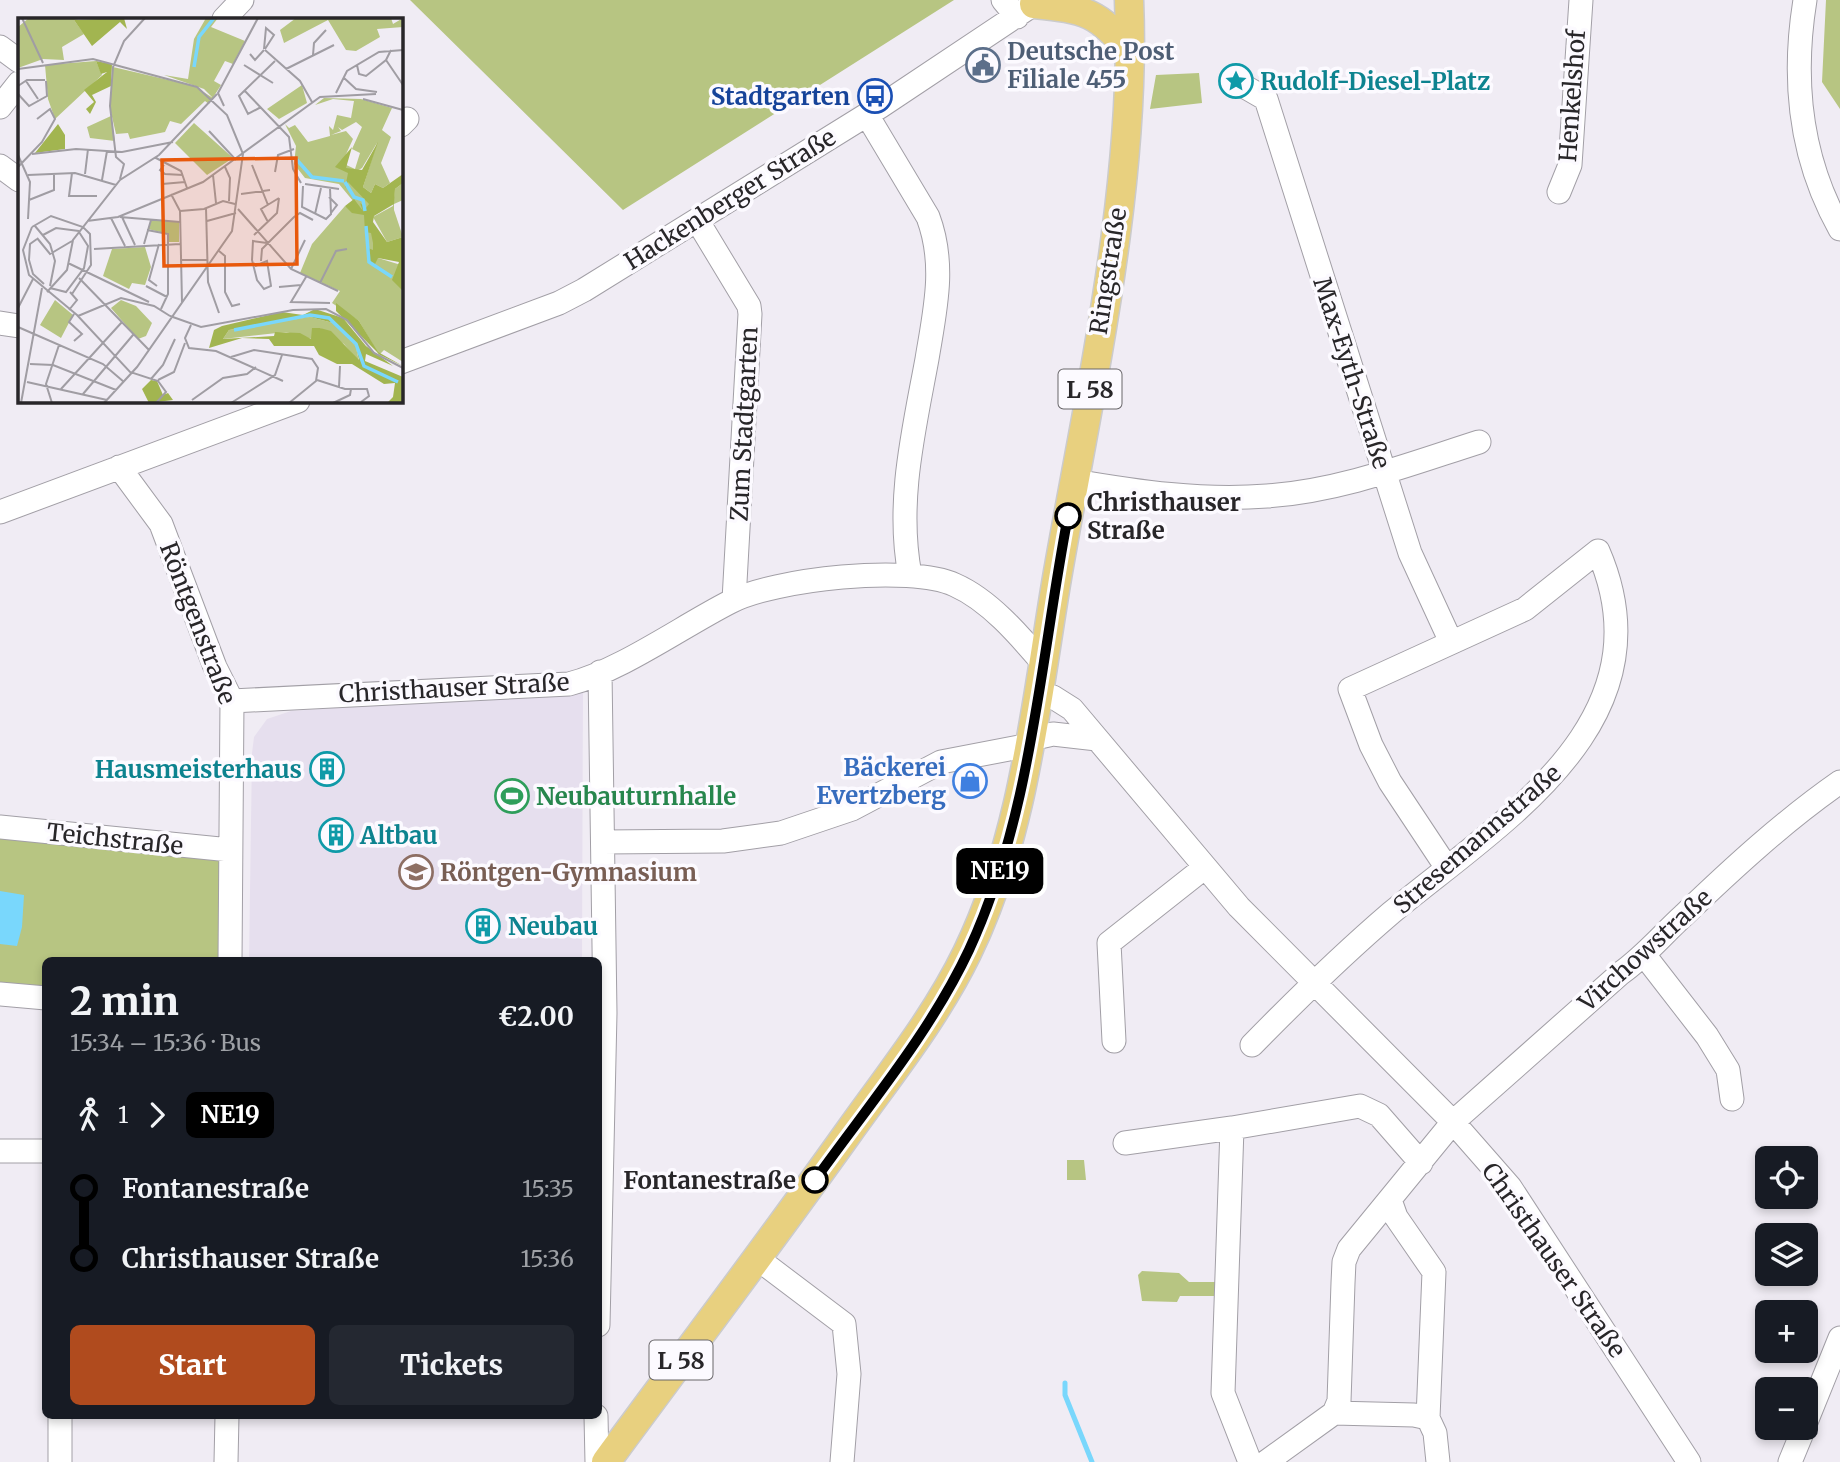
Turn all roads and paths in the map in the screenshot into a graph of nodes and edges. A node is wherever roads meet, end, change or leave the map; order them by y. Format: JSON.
{"nodes":[{"id":1,"x":242,"y":0,"type":"edge"},
{"id":2,"x":1129,"y":0,"type":"edge"},
{"id":3,"x":1581,"y":0,"type":"edge"},
{"id":4,"x":1805,"y":0,"type":"edge"},
{"id":5,"x":1023,"y":5,"type":"edge"},
{"id":6,"x":225,"y":18,"type":"edge"},
{"id":7,"x":0,"y":47,"type":"edge"},
{"id":8,"x":1131,"y":53,"type":"junction"},
{"id":9,"x":18,"y":60,"type":"edge"},
{"id":10,"x":18,"y":84,"type":"edge"},
{"id":11,"x":1240,"y":84,"type":"dead end"},
{"id":12,"x":0,"y":107,"type":"edge"},
{"id":13,"x":867,"y":115,"type":"junction"},
{"id":14,"x":0,"y":166,"type":"edge"},
{"id":15,"x":18,"y":179,"type":"edge"},
{"id":16,"x":1559,"y":192,"type":"dead end"},
{"id":17,"x":697,"y":220,"type":"junction"},
{"id":18,"x":1840,"y":229,"type":"edge"},
{"id":19,"x":0,"y":323,"type":"edge"},
{"id":20,"x":18,"y":326,"type":"edge"},
{"id":21,"x":402,"y":362,"type":"edge"},
{"id":22,"x":295,"y":402,"type":"edge"},
{"id":23,"x":1479,"y":442,"type":"dead end"},
{"id":24,"x":119,"y":467,"type":"junction"},
{"id":25,"x":1384,"y":471,"type":"junction"},
{"id":26,"x":1075,"y":481,"type":"junction"},
{"id":27,"x":0,"y":512,"type":"edge"},
{"id":28,"x":910,"y":575,"type":"junction"},
{"id":29,"x":734,"y":600,"type":"junction"},
{"id":30,"x":1451,"y":642,"type":"junction"},
{"id":31,"x":1042,"y":663,"type":"junction"},
{"id":32,"x":600,"y":672,"type":"junction"},
{"id":33,"x":1038,"y":694,"type":"junction"},
{"id":34,"x":232,"y":701,"type":"junction"},
{"id":35,"x":1097,"y":739,"type":"junction"},
{"id":36,"x":1031,"y":742,"type":"junction"},
{"id":37,"x":1840,"y":782,"type":"edge"},
{"id":38,"x":0,"y":827,"type":"edge"},
{"id":39,"x":603,"y":842,"type":"junction"},
{"id":40,"x":230,"y":850,"type":"junction"},
{"id":41,"x":1204,"y":868,"type":"junction"},
{"id":42,"x":1447,"y":869,"type":"junction"},
{"id":43,"x":1645,"y":956,"type":"junction"},
{"id":44,"x":230,"y":957,"type":"edge"},
{"id":45,"x":1314,"y":982,"type":"junction"},
{"id":46,"x":0,"y":995,"type":"edge"},
{"id":47,"x":42,"y":998,"type":"edge"},
{"id":48,"x":1114,"y":1041,"type":"dead end"},
{"id":49,"x":1252,"y":1045,"type":"dead end"},
{"id":50,"x":1732,"y":1099,"type":"dead end"},
{"id":51,"x":1453,"y":1122,"type":"junction"},
{"id":52,"x":1232,"y":1128,"type":"junction"},
{"id":53,"x":1125,"y":1143,"type":"dead end"},
{"id":54,"x":602,"y":1147,"type":"edge"},
{"id":55,"x":0,"y":1151,"type":"edge"},
{"id":56,"x":42,"y":1151,"type":"edge"},
{"id":57,"x":1421,"y":1163,"type":"junction"},
{"id":58,"x":1390,"y":1200,"type":"junction"},
{"id":59,"x":758,"y":1259,"type":"junction"},
{"id":60,"x":1840,"y":1338,"type":"edge"},
{"id":61,"x":1818,"y":1392,"type":"edge"},
{"id":62,"x":1335,"y":1413,"type":"junction"},
{"id":63,"x":1428,"y":1418,"type":"junction"},
{"id":64,"x":60,"y":1419,"type":"edge"},
{"id":65,"x":227,"y":1419,"type":"edge"},
{"id":66,"x":596,"y":1419,"type":"edge"},
{"id":67,"x":1799,"y":1440,"type":"edge"},
{"id":68,"x":60,"y":1462,"type":"edge"},
{"id":69,"x":226,"y":1462,"type":"edge"},
{"id":70,"x":597,"y":1462,"type":"edge"},
{"id":71,"x":606,"y":1462,"type":"edge"},
{"id":72,"x":842,"y":1462,"type":"edge"},
{"id":73,"x":1250,"y":1462,"type":"edge"},
{"id":74,"x":1266,"y":1462,"type":"edge"},
{"id":75,"x":1438,"y":1462,"type":"edge"},
{"id":76,"x":1689,"y":1462,"type":"edge"},
{"id":77,"x":1790,"y":1462,"type":"edge"}],
"edges":[{"from":1,"to":6,"type":"street"},
{"from":2,"to":8,"type":"main road","name":"Ringstraße","number":"L 58"},
{"from":3,"to":16,"type":"street","name":"Henkelshof"},
{"from":4,"to":18,"type":"street"},
{"from":5,"to":8,"type":"main road"},
{"from":5,"to":13,"type":"street","name":"Hackenberger Straße"},
{"from":7,"to":9,"type":"street"},
{"from":8,"to":26,"type":"main road","name":"Ringstraße","number":"L 58"},
{"from":10,"to":12,"type":"street"},
{"from":11,"to":25,"type":"street","name":"Max-Eyth-Straße"},
{"from":13,"to":17,"type":"street","name":"Hackenberger Straße"},
{"from":13,"to":28,"type":"street"},
{"from":14,"to":15,"type":"street"},
{"from":17,"to":21,"type":"street","name":"Hackenberger Straße"},
{"from":17,"to":29,"type":"street","name":"Zum Stadtgarten"},
{"from":19,"to":20,"type":"street"},
{"from":22,"to":24,"type":"street"},
{"from":23,"to":25,"type":"street"},
{"from":24,"to":27,"type":"street"},
{"from":24,"to":34,"type":"street","name":"Röntgenstraße"},
{"from":25,"to":26,"type":"street"},
{"from":25,"to":30,"type":"street","name":"Max-Eyth-Straße"},
{"from":26,"to":31,"type":"main road","name":"Ringstraße","number":"L 58"},
{"from":28,"to":29,"type":"street","name":"Christhauser Straße"},
{"from":28,"to":31,"type":"street","name":"Christhauser Straße"},
{"from":29,"to":32,"type":"street","name":"Christhauser Straße"},
{"from":30,"to":42,"type":"street"},
{"from":30,"to":42,"type":"street","name":"Stresemannstraße"},
{"from":31,"to":33,"type":"main road","name":"Ringstraße","number":"L 58"},
{"from":32,"to":34,"type":"street","name":"Christhauser Straße"},
{"from":32,"to":39,"type":"street"},
{"from":33,"to":35,"type":"street","name":"Christhauser Straße"},
{"from":33,"to":36,"type":"main road","name":"Ringstraße","number":"L 58"},
{"from":34,"to":40,"type":"street","name":"Röntgenstraße"},
{"from":35,"to":36,"type":"street"},
{"from":35,"to":41,"type":"street","name":"Christhauser Straße"},
{"from":36,"to":39,"type":"street"},
{"from":36,"to":59,"type":"main road","name":"Ringstraße","number":"L 58"},
{"from":37,"to":43,"type":"street","name":"Virchowstraße"},
{"from":38,"to":40,"type":"street","name":"Teichstraße"},
{"from":39,"to":54,"type":"street"},
{"from":40,"to":44,"type":"street","name":"Röntgenstraße"},
{"from":41,"to":45,"type":"street","name":"Christhauser Straße"},
{"from":41,"to":48,"type":"street"},
{"from":42,"to":45,"type":"street","name":"Stresemannstraße"},
{"from":43,"to":50,"type":"street"},
{"from":43,"to":51,"type":"street","name":"Virchowstraße"},
{"from":45,"to":49,"type":"street"},
{"from":45,"to":51,"type":"street","name":"Christhauser Straße"},
{"from":46,"to":47,"type":"street"},
{"from":51,"to":57,"type":"street","name":"Virchowstraße"},
{"from":51,"to":76,"type":"street","name":"Christhauser Straße"},
{"from":52,"to":53,"type":"street"},
{"from":52,"to":57,"type":"street"},
{"from":52,"to":73,"type":"street"},
{"from":55,"to":56,"type":"street"},
{"from":57,"to":58,"type":"street","name":"Virchowstraße"},
{"from":58,"to":62,"type":"street","name":"Virchowstraße"},
{"from":58,"to":63,"type":"street"},
{"from":59,"to":71,"type":"main road","name":"Ringstraße","number":"L 58"},
{"from":59,"to":72,"type":"street"},
{"from":60,"to":61,"type":"street"},
{"from":62,"to":63,"type":"street"},
{"from":62,"to":74,"type":"street"},
{"from":63,"to":75,"type":"street"},
{"from":64,"to":68,"type":"street"},
{"from":65,"to":69,"type":"street"},
{"from":66,"to":70,"type":"street"},
{"from":67,"to":77,"type":"street"}]}
